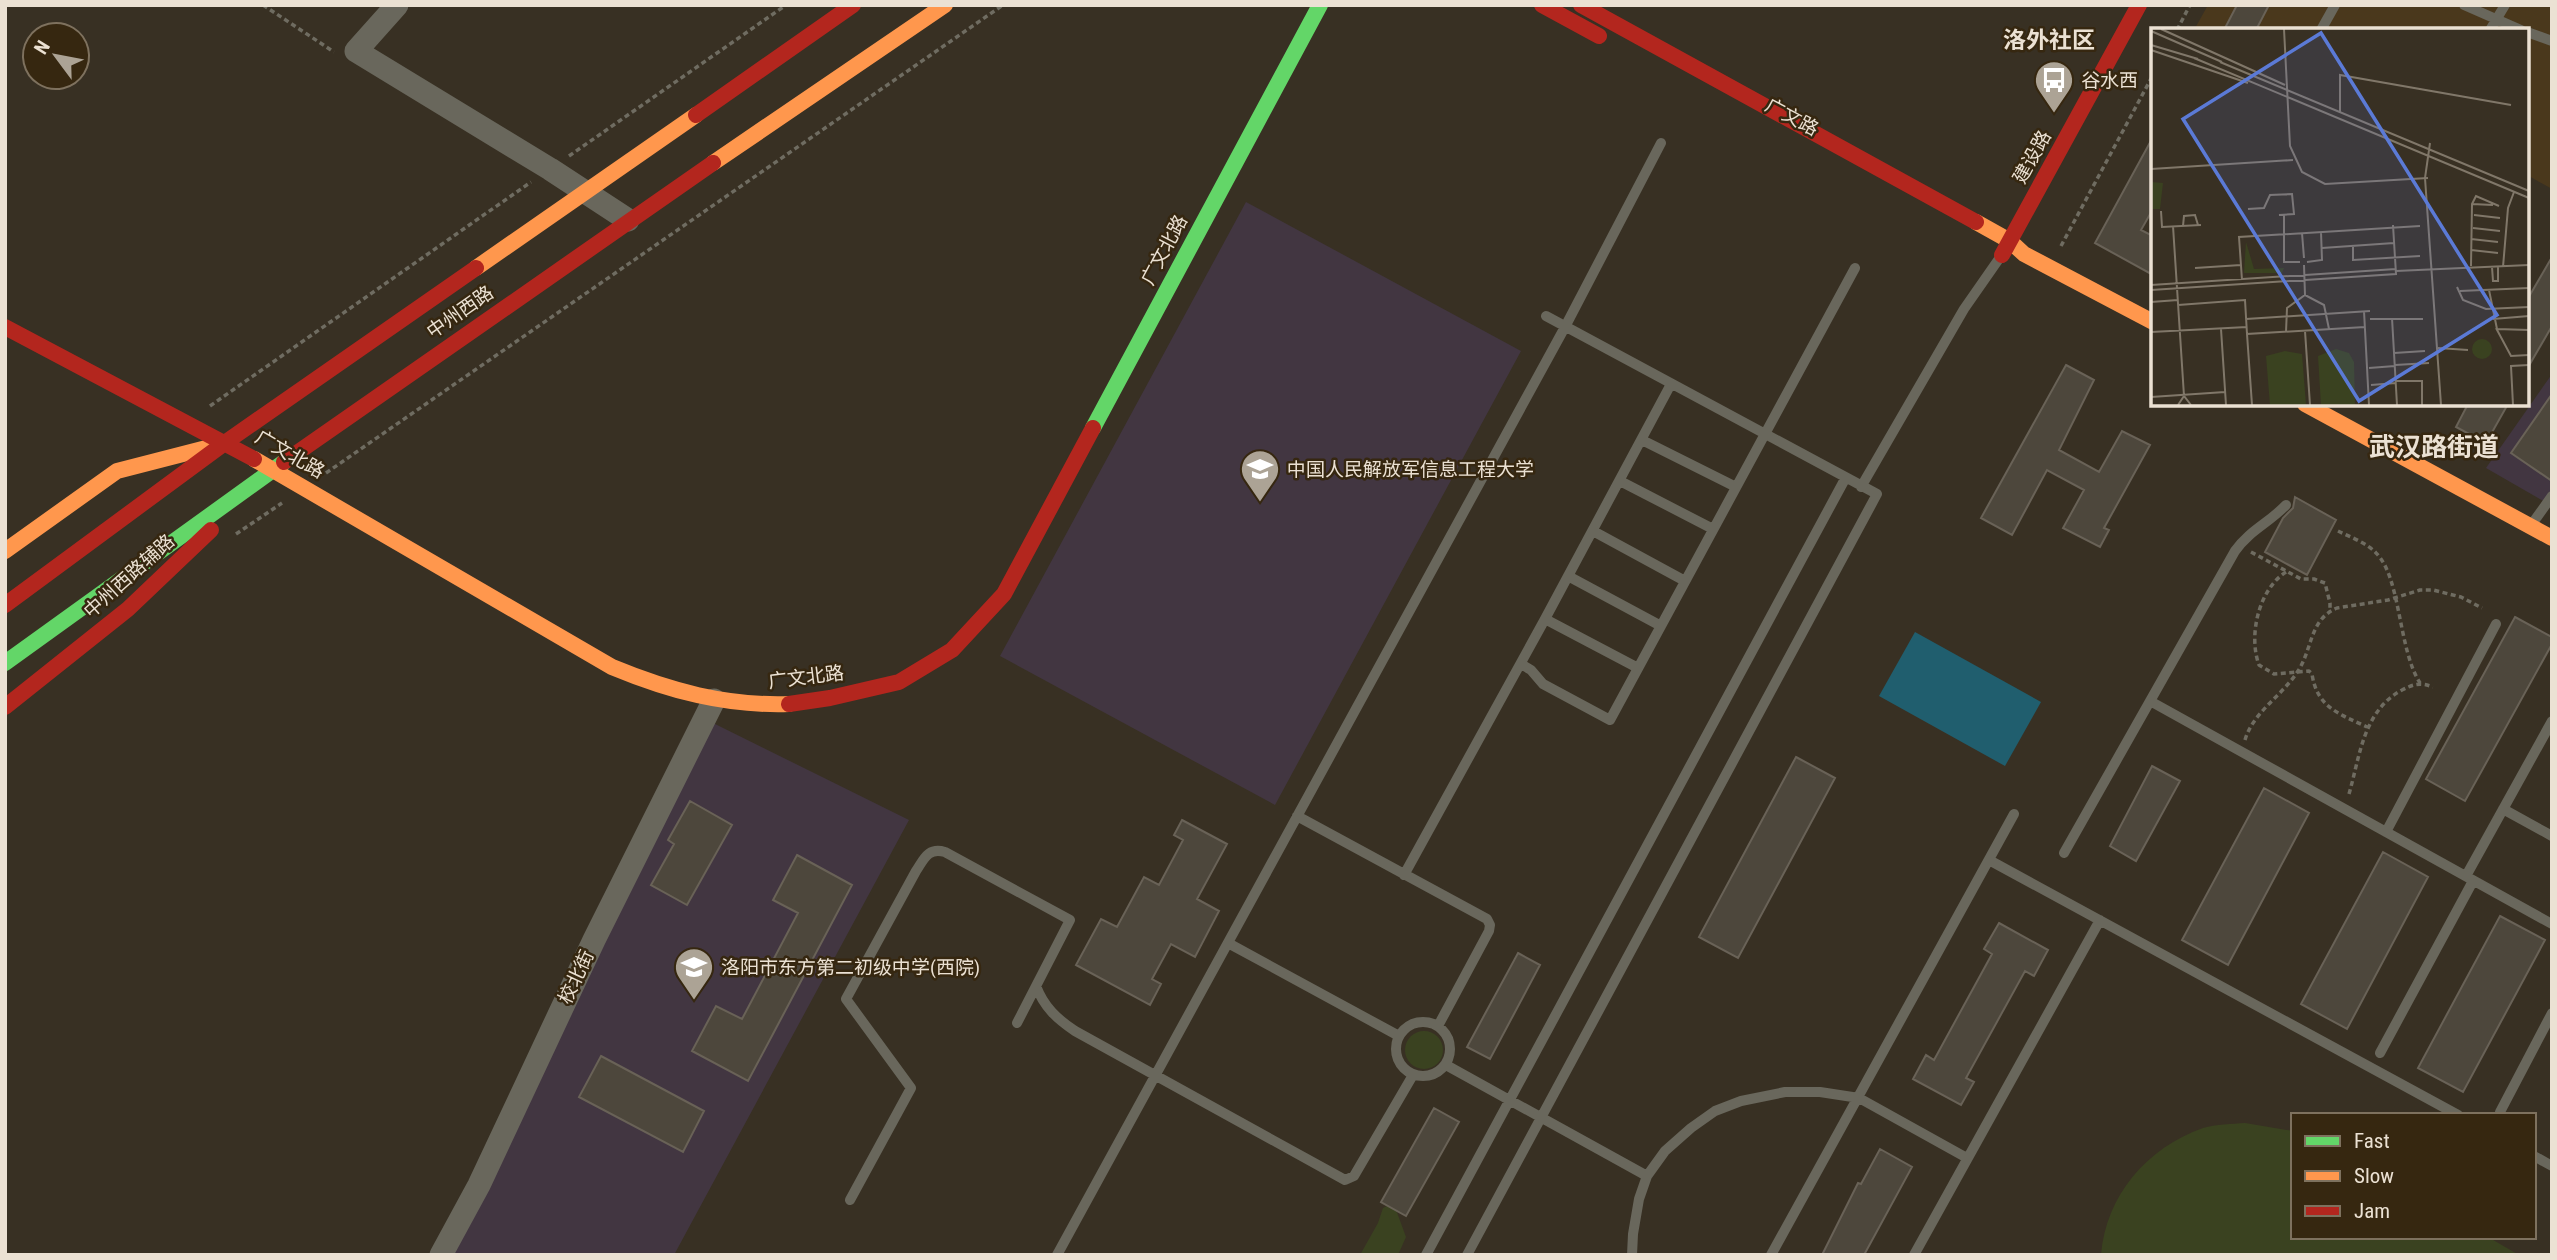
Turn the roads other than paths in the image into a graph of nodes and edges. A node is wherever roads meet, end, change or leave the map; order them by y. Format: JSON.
{"nodes":[{"id":1,"x":397,"y":5,"type":"edge"},
{"id":2,"x":853,"y":5,"type":"edge"},
{"id":3,"x":945,"y":5,"type":"edge"},
{"id":4,"x":1320,"y":5,"type":"edge"},
{"id":5,"x":1542,"y":5,"type":"edge"},
{"id":6,"x":1581,"y":5,"type":"edge"},
{"id":7,"x":2138,"y":5,"type":"edge"},
{"id":8,"x":2335,"y":5,"type":"edge"},
{"id":9,"x":2464,"y":5,"type":"edge"},
{"id":10,"x":2505,"y":5,"type":"edge"},
{"id":11,"x":2497,"y":20,"type":"junction"},
{"id":12,"x":2322,"y":28,"type":"edge"},
{"id":13,"x":2491,"y":28,"type":"edge"},
{"id":14,"x":2516,"y":28,"type":"edge"},
{"id":15,"x":2529,"y":33,"type":"edge"},
{"id":16,"x":2552,"y":41,"type":"edge"},
{"id":17,"x":1615,"y":45,"type":"dead end"},
{"id":18,"x":1661,"y":143,"type":"dead end"},
{"id":19,"x":584,"y":192,"type":"junction"},
{"id":20,"x":628,"y":220,"type":"junction"},
{"id":21,"x":1978,"y":242,"type":"dead end"},
{"id":22,"x":2006,"y":248,"type":"junction"},
{"id":23,"x":1855,"y":268,"type":"dead end"},
{"id":24,"x":1546,"y":316,"type":"dead end"},
{"id":25,"x":2151,"y":321,"type":"edge"},
{"id":26,"x":5,"y":327,"type":"edge"},
{"id":27,"x":1565,"y":327,"type":"junction"},
{"id":28,"x":1671,"y":384,"type":"junction"},
{"id":29,"x":2309,"y":406,"type":"edge"},
{"id":30,"x":1765,"y":435,"type":"junction"},
{"id":31,"x":1643,"y":440,"type":"junction"},
{"id":32,"x":226,"y":442,"type":"junction"},
{"id":33,"x":274,"y":469,"type":"junction"},
{"id":34,"x":1845,"y":479,"type":"junction"},
{"id":35,"x":1620,"y":481,"type":"junction"},
{"id":36,"x":1736,"y":487,"type":"junction"},
{"id":37,"x":1861,"y":487,"type":"junction"},
{"id":38,"x":2552,"y":496,"type":"edge"},
{"id":39,"x":2286,"y":506,"type":"dead end"},
{"id":40,"x":2530,"y":526,"type":"junction"},
{"id":41,"x":1713,"y":529,"type":"junction"},
{"id":42,"x":1593,"y":531,"type":"junction"},
{"id":43,"x":2552,"y":538,"type":"edge"},
{"id":44,"x":5,"y":551,"type":"edge"},
{"id":45,"x":1569,"y":576,"type":"junction"},
{"id":46,"x":1685,"y":580,"type":"junction"},
{"id":47,"x":5,"y":605,"type":"edge"},
{"id":48,"x":1545,"y":619,"type":"junction"},
{"id":49,"x":2496,"y":624,"type":"dead end"},
{"id":50,"x":1661,"y":626,"type":"junction"},
{"id":51,"x":5,"y":663,"type":"edge"},
{"id":52,"x":1521,"y":664,"type":"junction"},
{"id":53,"x":1638,"y":668,"type":"junction"},
{"id":54,"x":714,"y":700,"type":"junction"},
{"id":55,"x":2150,"y":701,"type":"junction"},
{"id":56,"x":5,"y":707,"type":"edge"},
{"id":57,"x":2552,"y":721,"type":"edge"},
{"id":58,"x":2503,"y":809,"type":"junction"},
{"id":59,"x":2014,"y":814,"type":"dead end"},
{"id":60,"x":1297,"y":816,"type":"junction"},
{"id":61,"x":2386,"y":832,"type":"junction"},
{"id":62,"x":2552,"y":836,"type":"edge"},
{"id":63,"x":2064,"y":853,"type":"dead end"},
{"id":64,"x":1989,"y":860,"type":"junction"},
{"id":65,"x":1404,"y":875,"type":"junction"},
{"id":66,"x":2470,"y":878,"type":"junction"},
{"id":67,"x":2100,"y":920,"type":"junction"},
{"id":68,"x":2552,"y":924,"type":"edge"},
{"id":69,"x":1228,"y":943,"type":"junction"},
{"id":70,"x":1036,"y":986,"type":"junction"},
{"id":71,"x":2552,"y":1013,"type":"edge"},
{"id":72,"x":1017,"y":1023,"type":"dead end"},
{"id":73,"x":1438,"y":1026,"type":"junction"},
{"id":74,"x":1399,"y":1036,"type":"junction"},
{"id":75,"x":2381,"y":1052,"type":"dead end"},
{"id":76,"x":1446,"y":1065,"type":"junction"},
{"id":77,"x":1413,"y":1075,"type":"junction"},
{"id":78,"x":1154,"y":1076,"type":"junction"},
{"id":79,"x":1859,"y":1098,"type":"junction"},
{"id":80,"x":1509,"y":1101,"type":"junction"},
{"id":81,"x":2500,"y":1112,"type":"dead end"},
{"id":82,"x":2454,"y":1113,"type":"edge"},
{"id":83,"x":1540,"y":1118,"type":"junction"},
{"id":84,"x":2536,"y":1157,"type":"edge"},
{"id":85,"x":1967,"y":1158,"type":"junction"},
{"id":86,"x":2552,"y":1166,"type":"edge"},
{"id":87,"x":1647,"y":1176,"type":"junction"},
{"id":88,"x":850,"y":1200,"type":"dead end"},
{"id":89,"x":441,"y":1255,"type":"edge"},
{"id":90,"x":1057,"y":1255,"type":"edge"},
{"id":91,"x":1426,"y":1255,"type":"edge"},
{"id":92,"x":1467,"y":1255,"type":"edge"},
{"id":93,"x":1632,"y":1255,"type":"edge"},
{"id":94,"x":1771,"y":1255,"type":"edge"},
{"id":95,"x":1914,"y":1255,"type":"edge"}],
"edges":[{"from":1,"to":19,"type":"street"},
{"from":2,"to":19,"type":"street","name":"中州西路"},
{"from":3,"to":20,"type":"street","name":"中州西路"},
{"from":4,"to":54,"type":"street","name":"广文北路"},
{"from":5,"to":17,"type":"street"},
{"from":6,"to":22,"type":"street","name":"广文路"},
{"from":7,"to":22,"type":"street","name":"建设路"},
{"from":8,"to":12,"type":"lane"},
{"from":9,"to":11,"type":"lane"},
{"from":10,"to":11,"type":"lane"},
{"from":11,"to":13,"type":"lane"},
{"from":11,"to":14,"type":"lane"},
{"from":15,"to":16,"type":"lane"},
{"from":18,"to":27,"type":"lane"},
{"from":19,"to":20,"type":"street"},
{"from":19,"to":32,"type":"street","name":"中州西路"},
{"from":20,"to":33,"type":"street","name":"中州西路"},
{"from":21,"to":22,"type":"street","name":"广文路"},
{"from":22,"to":25,"type":"street","name":"广文路"},
{"from":22,"to":37,"type":"lane"},
{"from":23,"to":30,"type":"lane"},
{"from":24,"to":27,"type":"lane"},
{"from":26,"to":32,"type":"street","name":"广文北路"},
{"from":27,"to":28,"type":"lane"},
{"from":27,"to":60,"type":"lane"},
{"from":28,"to":30,"type":"lane"},
{"from":28,"to":31,"type":"lane"},
{"from":29,"to":40,"type":"street"},
{"from":30,"to":34,"type":"lane"},
{"from":30,"to":36,"type":"lane"},
{"from":31,"to":35,"type":"lane"},
{"from":31,"to":36,"type":"lane"},
{"from":32,"to":33,"type":"street","name":"广文北路"},
{"from":32,"to":44,"type":"street"},
{"from":32,"to":47,"type":"street","name":"中州西路"},
{"from":33,"to":51,"type":"street","name":"中州西路"},
{"from":33,"to":54,"type":"street","name":"广文北路"},
{"from":33,"to":56,"type":"street","name":"中州西路辅路"},
{"from":34,"to":37,"type":"lane"},
{"from":34,"to":80,"type":"lane"},
{"from":35,"to":41,"type":"lane"},
{"from":35,"to":42,"type":"lane"},
{"from":36,"to":41,"type":"lane"},
{"from":37,"to":83,"type":"lane"},
{"from":38,"to":40,"type":"lane"},
{"from":39,"to":55,"type":"lane"},
{"from":40,"to":43,"type":"street"},
{"from":41,"to":46,"type":"lane"},
{"from":42,"to":45,"type":"lane"},
{"from":42,"to":46,"type":"lane"},
{"from":45,"to":48,"type":"lane"},
{"from":45,"to":50,"type":"lane"},
{"from":46,"to":50,"type":"lane"},
{"from":48,"to":52,"type":"lane"},
{"from":48,"to":53,"type":"lane"},
{"from":49,"to":61,"type":"lane"},
{"from":50,"to":53,"type":"lane"},
{"from":52,"to":53,"type":"lane"},
{"from":52,"to":65,"type":"lane"},
{"from":54,"to":89,"type":"street","name":"校北街"},
{"from":55,"to":61,"type":"lane"},
{"from":55,"to":63,"type":"lane"},
{"from":57,"to":58,"type":"lane"},
{"from":58,"to":62,"type":"lane"},
{"from":58,"to":66,"type":"lane"},
{"from":59,"to":64,"type":"lane"},
{"from":60,"to":65,"type":"lane"},
{"from":60,"to":69,"type":"lane"},
{"from":61,"to":66,"type":"lane"},
{"from":64,"to":67,"type":"lane"},
{"from":64,"to":79,"type":"lane"},
{"from":65,"to":73,"type":"lane"},
{"from":66,"to":68,"type":"lane"},
{"from":66,"to":75,"type":"lane"},
{"from":67,"to":82,"type":"lane"},
{"from":67,"to":85,"type":"lane"},
{"from":69,"to":74,"type":"lane"},
{"from":69,"to":78,"type":"lane"},
{"from":70,"to":72,"type":"lane"},
{"from":70,"to":78,"type":"lane"},
{"from":70,"to":88,"type":"lane"},
{"from":71,"to":81,"type":"lane"},
{"from":73,"to":74,"type":"lane"},
{"from":73,"to":76,"type":"lane"},
{"from":74,"to":77,"type":"lane"},
{"from":76,"to":77,"type":"lane"},
{"from":76,"to":80,"type":"lane"},
{"from":77,"to":78,"type":"lane"},
{"from":78,"to":90,"type":"lane"},
{"from":79,"to":85,"type":"lane"},
{"from":79,"to":87,"type":"lane"},
{"from":79,"to":94,"type":"lane"},
{"from":80,"to":83,"type":"lane"},
{"from":80,"to":91,"type":"lane"},
{"from":83,"to":87,"type":"lane"},
{"from":83,"to":92,"type":"lane"},
{"from":84,"to":86,"type":"lane"},
{"from":85,"to":95,"type":"lane"},
{"from":87,"to":93,"type":"lane"}]}
